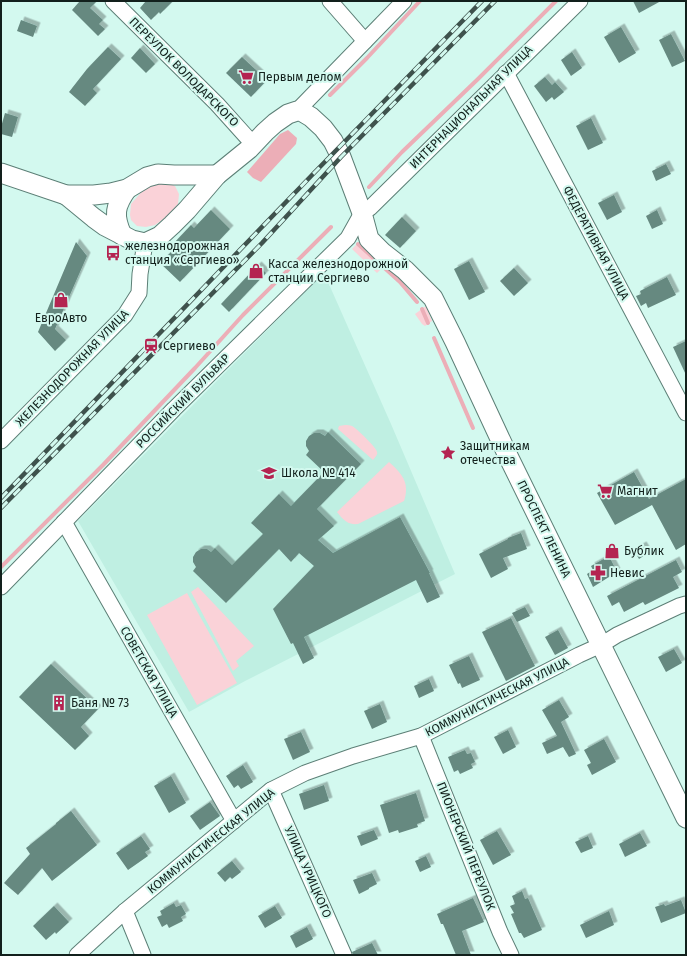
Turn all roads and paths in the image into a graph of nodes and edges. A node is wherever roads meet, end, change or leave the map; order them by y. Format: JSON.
{"nodes":[{"id":1,"x":113,"y":1,"type":"edge"},
{"id":2,"x":330,"y":1,"type":"edge"},
{"id":3,"x":404,"y":1,"type":"edge"},
{"id":4,"x":580,"y":1,"type":"edge"},
{"id":5,"x":365,"y":41,"type":"junction"},
{"id":6,"x":506,"y":73,"type":"junction"},
{"id":7,"x":293,"y":112,"type":"junction"},
{"id":8,"x":254,"y":144,"type":"junction"},
{"id":9,"x":1,"y":173,"type":"edge"},
{"id":10,"x":174,"y":175,"type":"junction"},
{"id":11,"x":217,"y":175,"type":"junction"},
{"id":12,"x":127,"y":189,"type":"junction"},
{"id":13,"x":66,"y":195,"type":"junction"},
{"id":14,"x":187,"y":210,"type":"junction"},
{"id":15,"x":362,"y":213,"type":"junction"},
{"id":16,"x":122,"y":235,"type":"junction"},
{"id":17,"x":145,"y":243,"type":"junction"},
{"id":18,"x":686,"y":414,"type":"edge"},
{"id":19,"x":1,"y":441,"type":"edge"},
{"id":20,"x":64,"y":522,"type":"junction"},
{"id":21,"x":1,"y":587,"type":"edge"},
{"id":22,"x":686,"y":604,"type":"edge"},
{"id":23,"x":601,"y":645,"type":"junction"},
{"id":24,"x":421,"y":736,"type":"junction"},
{"id":25,"x":271,"y":790,"type":"junction"},
{"id":26,"x":686,"y":818,"type":"edge"},
{"id":27,"x":234,"y":821,"type":"junction"},
{"id":28,"x":125,"y":911,"type":"junction"},
{"id":29,"x":77,"y":955,"type":"edge"},
{"id":30,"x":143,"y":955,"type":"edge"},
{"id":31,"x":344,"y":955,"type":"edge"},
{"id":32,"x":511,"y":955,"type":"edge"}],
"edges":[{"from":1,"to":8,"type":"street","name":"ПЕРЕУЛОК ВОЛОДАРСКОГО"},
{"from":2,"to":5,"type":"street"},
{"from":3,"to":5,"type":"street"},
{"from":4,"to":6,"type":"street","name":"ИНТЕРНАЦИОНАЛЬНАЯ УЛИЦА"},
{"from":5,"to":7,"type":"street"},
{"from":6,"to":15,"type":"street","name":"ИНТЕРНАЦИОНАЛЬНАЯ УЛИЦА"},
{"from":6,"to":18,"type":"street","name":"ФЕДЕРАТИВНАЯ УЛИЦА"},
{"from":7,"to":8,"type":"street"},
{"from":7,"to":15,"type":"street","name":"ПРОСПЕКТ ЛЕНИНА"},
{"from":8,"to":11,"type":"street"},
{"from":9,"to":13,"type":"street"},
{"from":10,"to":11,"type":"street"},
{"from":10,"to":12,"type":"street"},
{"from":10,"to":14,"type":"street"},
{"from":11,"to":14,"type":"street"},
{"from":12,"to":13,"type":"street"},
{"from":12,"to":16,"type":"street"},
{"from":13,"to":16,"type":"street"},
{"from":14,"to":17,"type":"street"},
{"from":15,"to":20,"type":"street","name":"РОССИЙСКИЙ БУЛЬВАР"},
{"from":15,"to":23,"type":"street","name":"ПРОСПЕКТ ЛЕНИНА"},
{"from":16,"to":17,"type":"street"},
{"from":17,"to":19,"type":"street","name":"ЖЕЛЕЗНОДОРОЖНАЯ УЛИЦА"},
{"from":20,"to":21,"type":"street","name":"РОССИЙСКИЙ БУЛЬВАР"},
{"from":20,"to":27,"type":"street","name":"СОВЕТСКАЯ УЛИЦА"},
{"from":22,"to":23,"type":"street","name":"КОММУНИСТИЧЕСКАЯ УЛИЦА"},
{"from":23,"to":24,"type":"street","name":"КОММУНИСТИЧЕСКАЯ УЛИЦА"},
{"from":23,"to":26,"type":"street","name":"ПРОСПЕКТ ЛЕНИНА"},
{"from":24,"to":25,"type":"street","name":"КОММУНИСТИЧЕСКАЯ УЛИЦА"},
{"from":24,"to":32,"type":"street","name":"ПИОНЕРСКИЙ ПЕРЕУЛОК"},
{"from":25,"to":27,"type":"street","name":"КОММУНИСТИЧЕСКАЯ УЛИЦА"},
{"from":25,"to":31,"type":"street","name":"УЛИЦА УРИЦКОГО"},
{"from":27,"to":28,"type":"street","name":"КОММУНИСТИЧЕСКАЯ УЛИЦА"},
{"from":28,"to":29,"type":"street","name":"КОММУНИСТИЧЕСКАЯ УЛИЦА"},
{"from":28,"to":30,"type":"street"}]}
